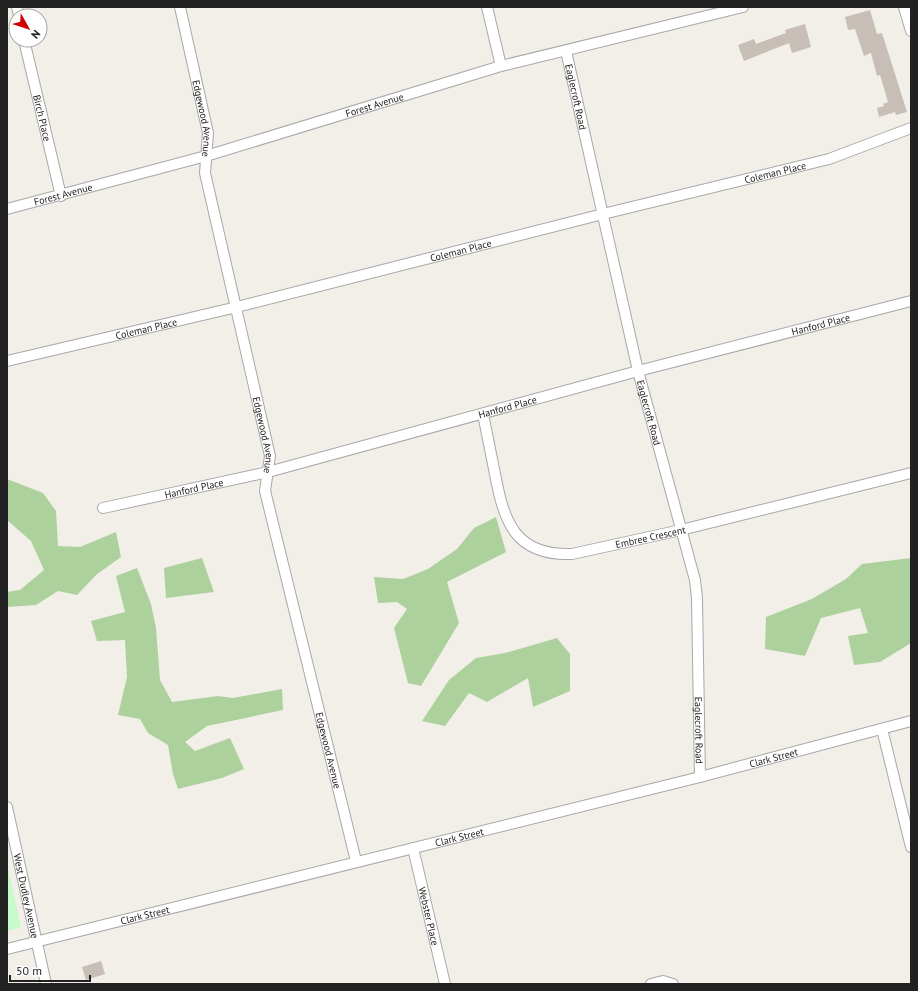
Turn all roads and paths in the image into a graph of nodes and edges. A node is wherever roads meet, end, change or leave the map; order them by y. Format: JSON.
{"nodes":[{"id":1,"x":180,"y":7,"type":"edge"},
{"id":2,"x":487,"y":7,"type":"edge"},
{"id":3,"x":743,"y":7,"type":"edge"},
{"id":4,"x":904,"y":7,"type":"edge"},
{"id":5,"x":719,"y":10,"type":"edge"},
{"id":6,"x":911,"y":31,"type":"edge"},
{"id":7,"x":26,"y":48,"type":"edge"},
{"id":8,"x":566,"y":51,"type":"junction"},
{"id":9,"x":501,"y":66,"type":"junction"},
{"id":10,"x":911,"y":128,"type":"edge"},
{"id":11,"x":206,"y":156,"type":"junction"},
{"id":12,"x":61,"y":196,"type":"junction"},
{"id":13,"x":7,"y":209,"type":"edge"},
{"id":14,"x":603,"y":214,"type":"junction"},
{"id":15,"x":911,"y":300,"type":"edge"},
{"id":16,"x":236,"y":307,"type":"junction"},
{"id":17,"x":7,"y":361,"type":"edge"},
{"id":18,"x":638,"y":371,"type":"junction"},
{"id":19,"x":483,"y":414,"type":"junction"},
{"id":20,"x":268,"y":472,"type":"junction"},
{"id":21,"x":911,"y":474,"type":"edge"},
{"id":22,"x":103,"y":508,"type":"dead end"},
{"id":23,"x":681,"y":530,"type":"junction"},
{"id":24,"x":911,"y":722,"type":"edge"},
{"id":25,"x":882,"y":729,"type":"junction"},
{"id":26,"x":700,"y":777,"type":"junction"},
{"id":27,"x":7,"y":807,"type":"edge"},
{"id":28,"x":911,"y":847,"type":"edge"},
{"id":29,"x":413,"y":848,"type":"junction"},
{"id":30,"x":356,"y":861,"type":"junction"},
{"id":31,"x":37,"y":941,"type":"junction"},
{"id":32,"x":7,"y":949,"type":"edge"},
{"id":33,"x":46,"y":984,"type":"edge"},
{"id":34,"x":444,"y":984,"type":"edge"},
{"id":35,"x":651,"y":984,"type":"edge"},
{"id":36,"x":674,"y":984,"type":"edge"}],
"edges":[{"from":1,"to":11,"type":"street","name":"Edgewood Avenue"},
{"from":2,"to":9,"type":"street"},
{"from":3,"to":5,"type":"street","name":"Forest Avenue"},
{"from":4,"to":6,"type":"street"},
{"from":5,"to":8,"type":"street","name":"Forest Avenue"},
{"from":7,"to":12,"type":"street","name":"Birch Place"},
{"from":8,"to":9,"type":"street","name":"Forest Avenue"},
{"from":8,"to":14,"type":"street","name":"Eaglecroft Road"},
{"from":9,"to":11,"type":"street","name":"Forest Avenue"},
{"from":10,"to":14,"type":"street","name":"Coleman Place"},
{"from":11,"to":12,"type":"street","name":"Forest Avenue"},
{"from":11,"to":16,"type":"street","name":"Edgewood Avenue"},
{"from":12,"to":13,"type":"street","name":"Forest Avenue"},
{"from":14,"to":16,"type":"street","name":"Coleman Place"},
{"from":14,"to":18,"type":"street","name":"Eaglecroft Road"},
{"from":15,"to":18,"type":"street","name":"Hanford Place"},
{"from":16,"to":17,"type":"street","name":"Coleman Place"},
{"from":16,"to":20,"type":"street","name":"Edgewood Avenue"},
{"from":18,"to":19,"type":"street","name":"Hanford Place"},
{"from":18,"to":23,"type":"street","name":"Eaglecroft Road"},
{"from":19,"to":20,"type":"street","name":"Hanford Place"},
{"from":19,"to":23,"type":"street","name":"Embree Crescent"},
{"from":20,"to":22,"type":"street","name":"Hanford Place"},
{"from":20,"to":30,"type":"street","name":"Edgewood Avenue"},
{"from":21,"to":23,"type":"street","name":"Embree Crescent"},
{"from":23,"to":26,"type":"street","name":"Eaglecroft Road"},
{"from":24,"to":25,"type":"street","name":"Clark Street"},
{"from":25,"to":26,"type":"street","name":"Clark Street"},
{"from":25,"to":28,"type":"street"},
{"from":26,"to":29,"type":"street","name":"Clark Street"},
{"from":27,"to":31,"type":"street","name":"West Dudley Avenue"},
{"from":29,"to":30,"type":"street","name":"Clark Street"},
{"from":29,"to":34,"type":"street","name":"Webster Place"},
{"from":30,"to":31,"type":"street","name":"Clark Street"},
{"from":31,"to":32,"type":"street","name":"Clark Street"},
{"from":31,"to":33,"type":"street","name":"West Dudley Avenue"},
{"from":35,"to":36,"type":"street"}]}
